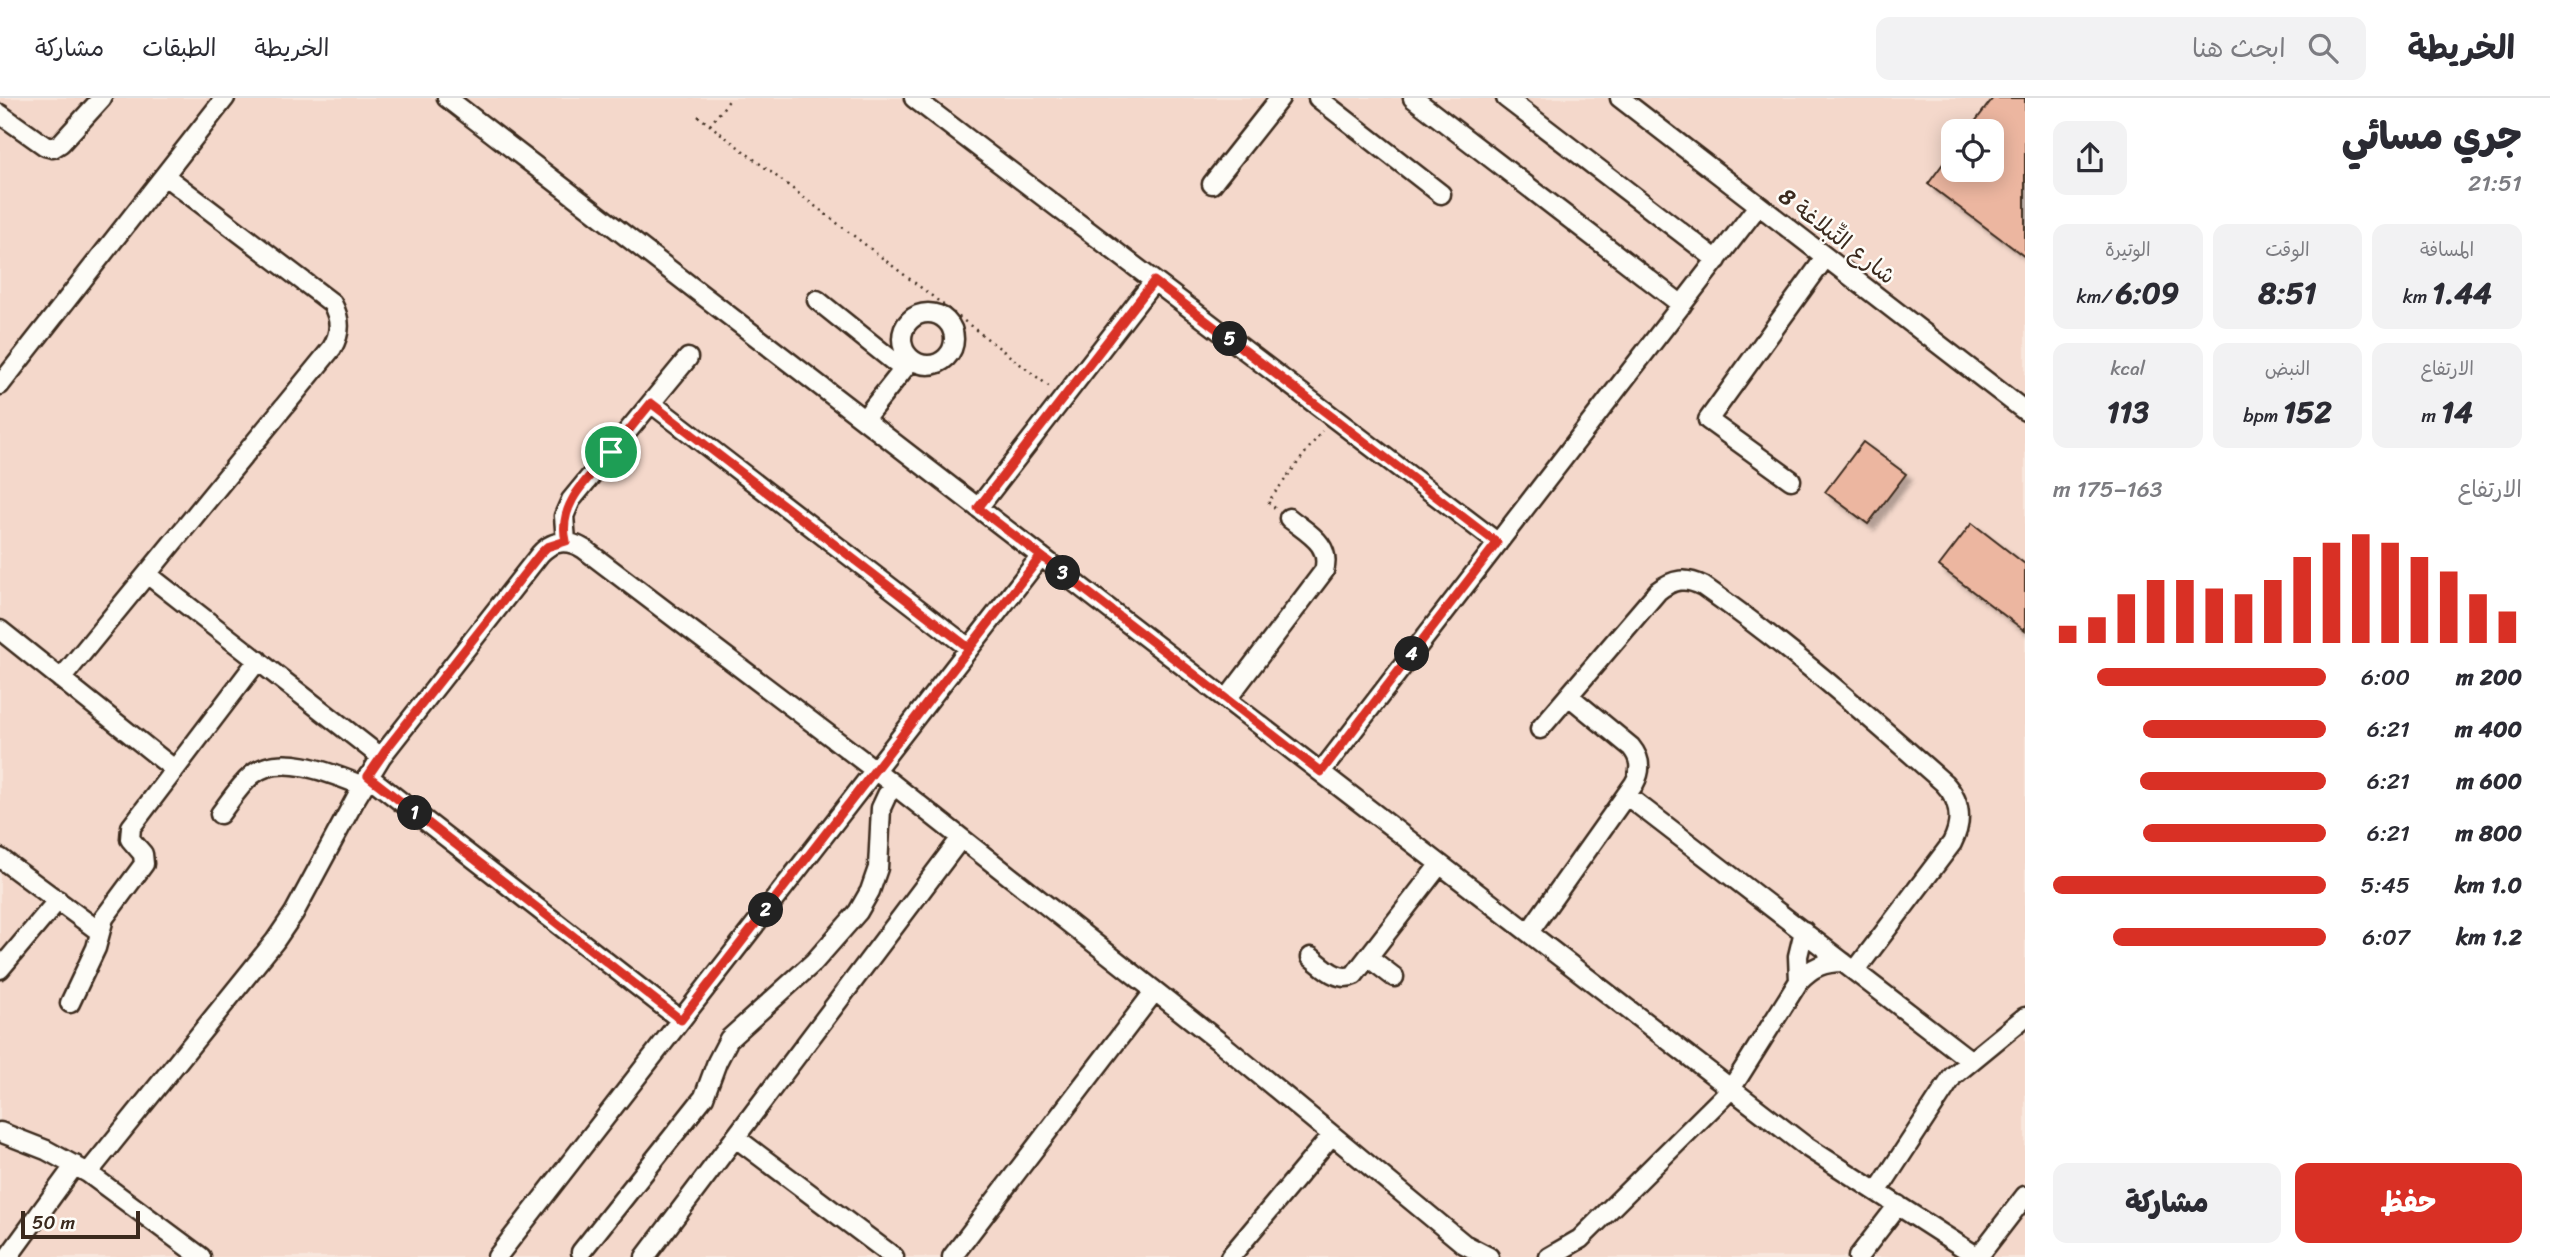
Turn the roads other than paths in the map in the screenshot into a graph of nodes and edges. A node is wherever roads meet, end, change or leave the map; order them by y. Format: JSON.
{"nodes":[{"id":1,"x":102,"y":98,"type":"edge"},
{"id":2,"x":225,"y":98,"type":"edge"},
{"id":3,"x":447,"y":98,"type":"edge"},
{"id":4,"x":914,"y":98,"type":"edge"},
{"id":5,"x":1280,"y":98,"type":"edge"},
{"id":6,"x":1318,"y":98,"type":"edge"},
{"id":7,"x":1413,"y":98,"type":"edge"},
{"id":8,"x":1506,"y":98,"type":"edge"},
{"id":9,"x":1620,"y":98,"type":"edge"},
{"id":10,"x":0,"y":114,"type":"edge"},
{"id":11,"x":165,"y":176,"type":"junction"},
{"id":12,"x":1212,"y":184,"type":"dead end"},
{"id":13,"x":1441,"y":194,"type":"dead end"},
{"id":14,"x":1758,"y":206,"type":"junction"},
{"id":15,"x":1825,"y":258,"type":"junction"},
{"id":16,"x":1717,"y":260,"type":"junction"},
{"id":17,"x":1154,"y":281,"type":"junction"},
{"id":18,"x":817,"y":300,"type":"dead end"},
{"id":19,"x":1682,"y":305,"type":"junction"},
{"id":20,"x":688,"y":358,"type":"dead end"},
{"id":21,"x":907,"y":365,"type":"junction"},
{"id":22,"x":0,"y":384,"type":"edge"},
{"id":23,"x":651,"y":403,"type":"junction"},
{"id":24,"x":2025,"y":411,"type":"edge"},
{"id":25,"x":864,"y":419,"type":"junction"},
{"id":26,"x":1791,"y":480,"type":"dead end"},
{"id":27,"x":978,"y":508,"type":"junction"},
{"id":28,"x":1289,"y":518,"type":"road end"},
{"id":29,"x":566,"y":541,"type":"junction"},
{"id":30,"x":1497,"y":543,"type":"junction"},
{"id":31,"x":1041,"y":556,"type":"junction"},
{"id":32,"x":147,"y":573,"type":"junction"},
{"id":33,"x":0,"y":630,"type":"edge"},
{"id":34,"x":969,"y":648,"type":"junction"},
{"id":35,"x":258,"y":660,"type":"junction"},
{"id":36,"x":61,"y":679,"type":"junction"},
{"id":37,"x":1569,"y":696,"type":"junction"},
{"id":38,"x":1227,"y":699,"type":"junction"},
{"id":39,"x":1540,"y":729,"type":"dead end"},
{"id":40,"x":381,"y":757,"type":"junction"},
{"id":41,"x":174,"y":769,"type":"junction"},
{"id":42,"x":875,"y":770,"type":"junction"},
{"id":43,"x":1321,"y":772,"type":"junction"},
{"id":44,"x":365,"y":781,"type":"junction"},
{"id":45,"x":895,"y":786,"type":"junction"},
{"id":46,"x":1626,"y":795,"type":"junction"},
{"id":47,"x":220,"y":814,"type":"dead end"},
{"id":48,"x":961,"y":838,"type":"junction"},
{"id":49,"x":0,"y":858,"type":"edge"},
{"id":50,"x":1440,"y":864,"type":"junction"},
{"id":51,"x":58,"y":900,"type":"junction"},
{"id":52,"x":1804,"y":931,"type":"junction"},
{"id":53,"x":100,"y":932,"type":"junction"},
{"id":54,"x":1529,"y":932,"type":"junction"},
{"id":55,"x":1311,"y":957,"type":"dead end"},
{"id":56,"x":1368,"y":957,"type":"junction"},
{"id":57,"x":1849,"y":966,"type":"junction"},
{"id":58,"x":0,"y":969,"type":"edge"},
{"id":59,"x":1394,"y":977,"type":"dead end"},
{"id":60,"x":1798,"y":981,"type":"junction"},
{"id":61,"x":1154,"y":992,"type":"junction"},
{"id":62,"x":70,"y":1003,"type":"dead end"},
{"id":63,"x":2025,"y":1017,"type":"edge"},
{"id":64,"x":681,"y":1020,"type":"junction"},
{"id":65,"x":1971,"y":1061,"type":"junction"},
{"id":66,"x":1731,"y":1089,"type":"junction"},
{"id":67,"x":0,"y":1132,"type":"edge"},
{"id":68,"x":1332,"y":1135,"type":"junction"},
{"id":69,"x":736,"y":1139,"type":"junction"},
{"id":70,"x":82,"y":1169,"type":"junction"},
{"id":71,"x":1877,"y":1192,"type":"junction"},
{"id":72,"x":2025,"y":1196,"type":"edge"},
{"id":73,"x":1898,"y":1205,"type":"junction"},
{"id":74,"x":581,"y":1252,"type":"dead end"},
{"id":75,"x":8,"y":1257,"type":"edge"},
{"id":76,"x":201,"y":1257,"type":"edge"},
{"id":77,"x":498,"y":1257,"type":"edge"},
{"id":78,"x":645,"y":1257,"type":"edge"},
{"id":79,"x":894,"y":1257,"type":"edge"},
{"id":80,"x":952,"y":1257,"type":"edge"},
{"id":81,"x":1230,"y":1257,"type":"edge"},
{"id":82,"x":1489,"y":1257,"type":"edge"},
{"id":83,"x":1549,"y":1257,"type":"edge"},
{"id":84,"x":1857,"y":1257,"type":"edge"},
{"id":85,"x":1978,"y":1257,"type":"edge"}],
"edges":[{"from":1,"to":10,"type":"street"},
{"from":2,"to":11,"type":"street"},
{"from":3,"to":25,"type":"street"},
{"from":4,"to":17,"type":"street"},
{"from":5,"to":12,"type":"street"},
{"from":6,"to":13,"type":"street"},
{"from":7,"to":19,"type":"street"},
{"from":8,"to":16,"type":"street"},
{"from":9,"to":14,"type":"street","name":"شارع التِّبلاغة 8"},
{"from":11,"to":22,"type":"street"},
{"from":11,"to":32,"type":"street"},
{"from":14,"to":15,"type":"street","name":"شارع التِّبلاغة 8"},
{"from":14,"to":16,"type":"street"},
{"from":15,"to":24,"type":"street","name":"شارع التِّبلاغة 8"},
{"from":15,"to":26,"type":"street"},
{"from":16,"to":19,"type":"street"},
{"from":17,"to":27,"type":"street"},
{"from":17,"to":30,"type":"street"},
{"from":18,"to":21,"type":"street"},
{"from":19,"to":30,"type":"street"},
{"from":20,"to":23,"type":"street"},
{"from":21,"to":21,"type":"street"},
{"from":21,"to":25,"type":"street"},
{"from":23,"to":29,"type":"street"},
{"from":23,"to":34,"type":"street"},
{"from":25,"to":27,"type":"street"},
{"from":27,"to":31,"type":"street"},
{"from":28,"to":38,"type":"street"},
{"from":29,"to":40,"type":"street"},
{"from":29,"to":42,"type":"street"},
{"from":30,"to":43,"type":"street"},
{"from":31,"to":34,"type":"street"},
{"from":31,"to":38,"type":"street"},
{"from":32,"to":35,"type":"street"},
{"from":32,"to":36,"type":"street"},
{"from":33,"to":36,"type":"street"},
{"from":34,"to":42,"type":"street"},
{"from":35,"to":40,"type":"street"},
{"from":35,"to":41,"type":"street"},
{"from":36,"to":41,"type":"street"},
{"from":37,"to":39,"type":"street"},
{"from":37,"to":46,"type":"street"},
{"from":37,"to":57,"type":"street"},
{"from":38,"to":43,"type":"street"},
{"from":40,"to":44,"type":"street"},
{"from":41,"to":53,"type":"street"},
{"from":42,"to":45,"type":"street"},
{"from":42,"to":64,"type":"street"},
{"from":43,"to":50,"type":"street"},
{"from":44,"to":47,"type":"street"},
{"from":44,"to":64,"type":"street"},
{"from":44,"to":70,"type":"street"},
{"from":45,"to":48,"type":"street"},
{"from":45,"to":74,"type":"street"},
{"from":46,"to":52,"type":"street"},
{"from":46,"to":54,"type":"street"},
{"from":48,"to":61,"type":"street"},
{"from":48,"to":69,"type":"street"},
{"from":49,"to":51,"type":"street"},
{"from":50,"to":54,"type":"street"},
{"from":50,"to":56,"type":"street"},
{"from":51,"to":53,"type":"street"},
{"from":51,"to":58,"type":"street"},
{"from":52,"to":57,"type":"street"},
{"from":52,"to":60,"type":"street"},
{"from":53,"to":62,"type":"street"},
{"from":54,"to":66,"type":"street"},
{"from":55,"to":56,"type":"street"},
{"from":56,"to":59,"type":"street"},
{"from":57,"to":60,"type":"street"},
{"from":57,"to":65,"type":"street"},
{"from":60,"to":66,"type":"street"},
{"from":61,"to":68,"type":"street"},
{"from":61,"to":80,"type":"street"},
{"from":63,"to":65,"type":"street"},
{"from":64,"to":77,"type":"street"},
{"from":65,"to":71,"type":"street"},
{"from":66,"to":71,"type":"street"},
{"from":66,"to":83,"type":"street"},
{"from":67,"to":70,"type":"street"},
{"from":68,"to":81,"type":"street"},
{"from":68,"to":82,"type":"street"},
{"from":69,"to":78,"type":"street"},
{"from":69,"to":79,"type":"street"},
{"from":70,"to":75,"type":"street"},
{"from":70,"to":76,"type":"street"},
{"from":71,"to":73,"type":"street"},
{"from":72,"to":85,"type":"street"},
{"from":73,"to":84,"type":"street"},
{"from":73,"to":85,"type":"street"}]}
